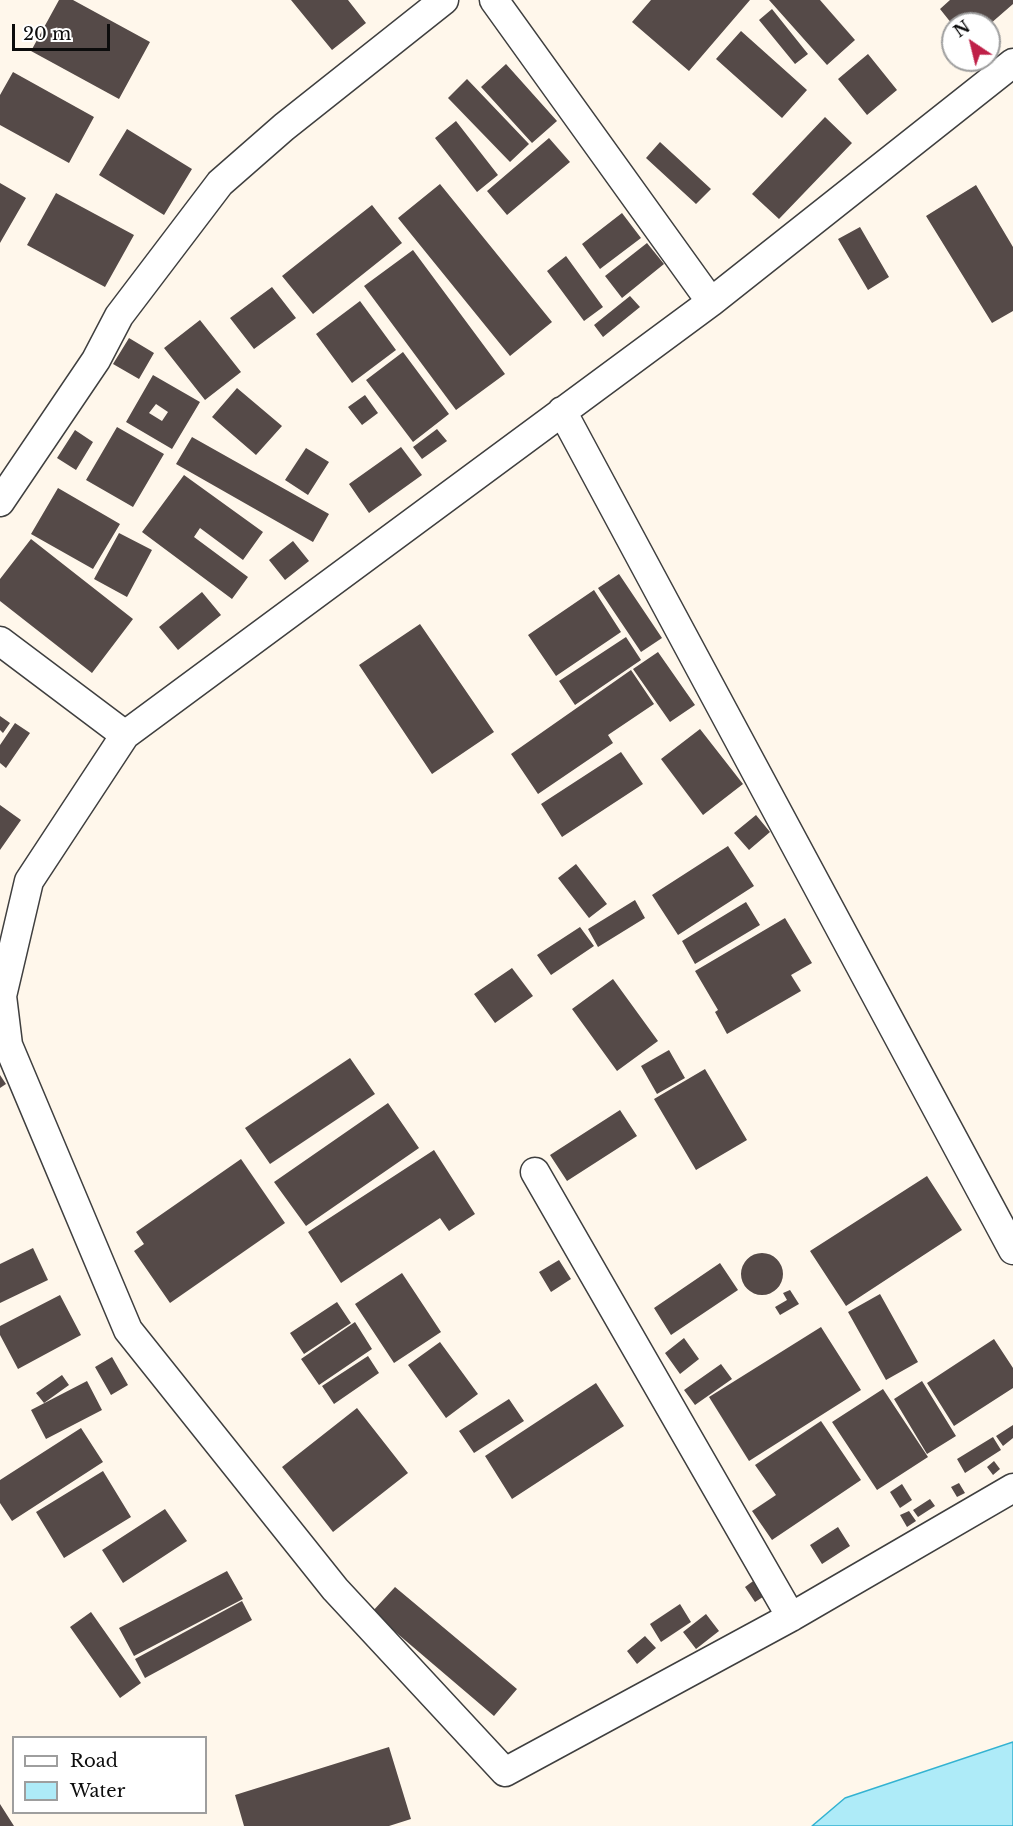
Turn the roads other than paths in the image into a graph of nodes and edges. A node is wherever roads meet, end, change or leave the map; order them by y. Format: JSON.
{"nodes":[{"id":1,"x":444,"y":0,"type":"edge"},
{"id":2,"x":494,"y":0,"type":"edge"},
{"id":3,"x":1013,"y":63,"type":"edge"},
{"id":4,"x":711,"y":303,"type":"junction"},
{"id":5,"x":562,"y":411,"type":"junction"},
{"id":6,"x":0,"y":502,"type":"edge"},
{"id":7,"x":0,"y":641,"type":"edge"},
{"id":8,"x":125,"y":735,"type":"junction"},
{"id":9,"x":535,"y":1172,"type":"dead end"},
{"id":10,"x":1013,"y":1250,"type":"edge"},
{"id":11,"x":1013,"y":1488,"type":"edge"},
{"id":12,"x":791,"y":1617,"type":"junction"}],
"edges":[{"from":1,"to":6,"type":"street"},
{"from":2,"to":4,"type":"street"},
{"from":3,"to":4,"type":"street"},
{"from":4,"to":5,"type":"street"},
{"from":5,"to":8,"type":"street"},
{"from":5,"to":10,"type":"street"},
{"from":7,"to":8,"type":"street"},
{"from":8,"to":12,"type":"street"},
{"from":9,"to":12,"type":"street"},
{"from":11,"to":12,"type":"street"}]}
